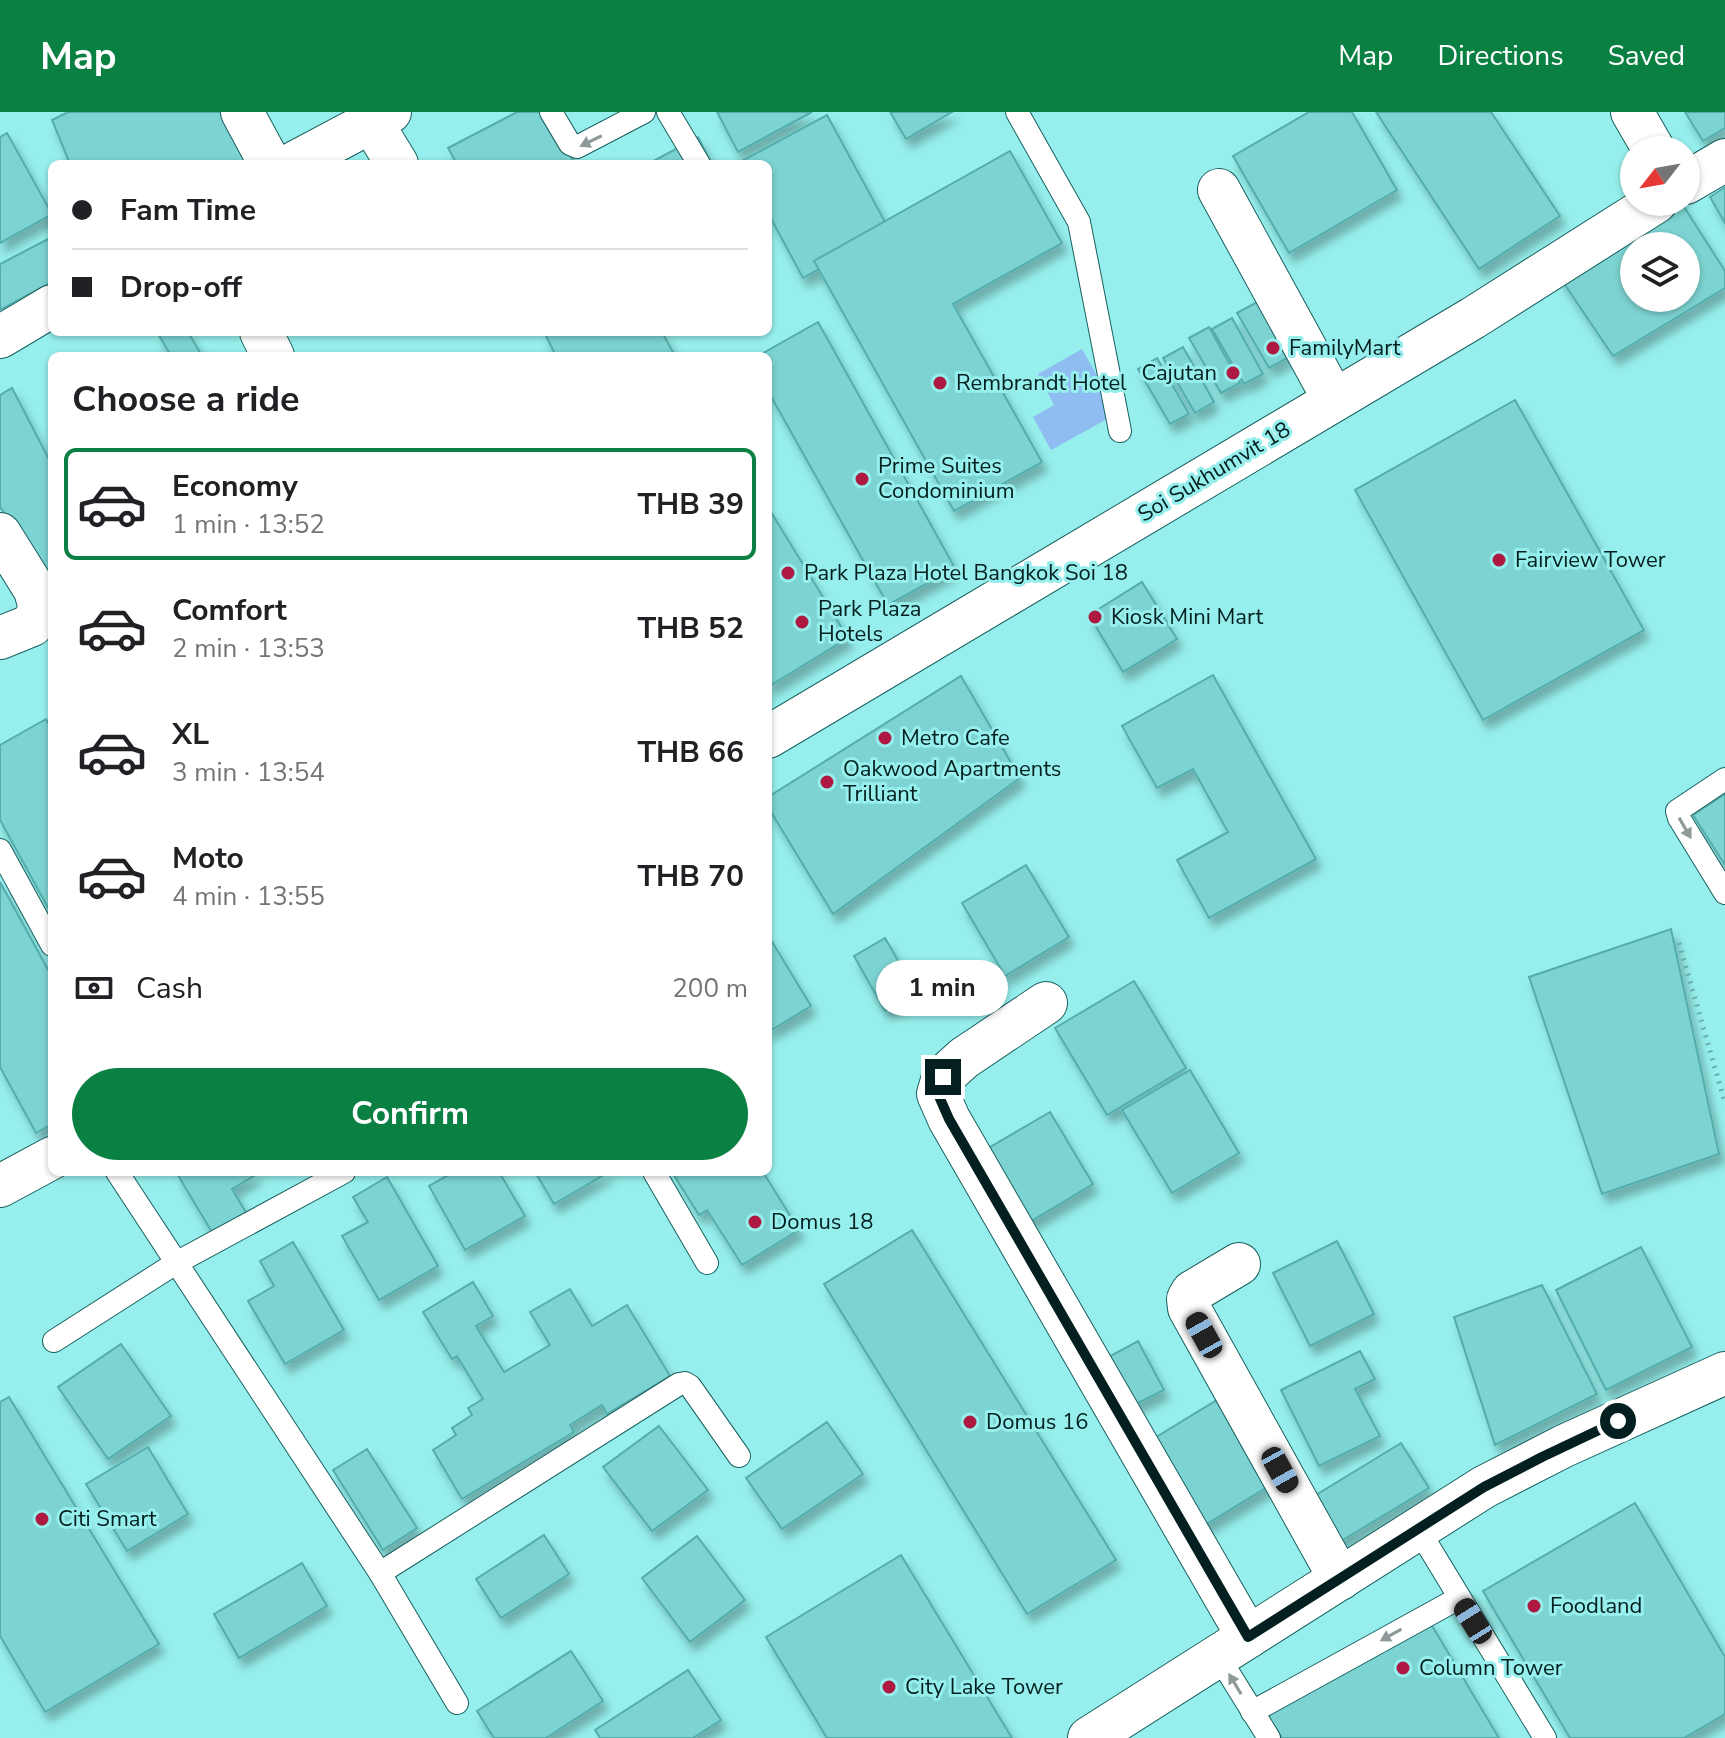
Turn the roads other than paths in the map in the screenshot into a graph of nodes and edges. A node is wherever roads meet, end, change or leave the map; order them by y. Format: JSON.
{"nodes":[{"id":1,"x":242,"y":112,"type":"edge"},
{"id":2,"x":551,"y":112,"type":"edge"},
{"id":3,"x":644,"y":112,"type":"edge"},
{"id":4,"x":668,"y":112,"type":"edge"},
{"id":5,"x":1017,"y":112,"type":"edge"},
{"id":6,"x":1632,"y":112,"type":"edge"},
{"id":7,"x":381,"y":118,"type":"edge"},
{"id":8,"x":1646,"y":136,"type":"edge"},
{"id":9,"x":268,"y":160,"type":"edge"},
{"id":10,"x":300,"y":160,"type":"edge"},
{"id":11,"x":396,"y":160,"type":"edge"},
{"id":12,"x":697,"y":160,"type":"edge"},
{"id":13,"x":1725,"y":160,"type":"edge"},
{"id":14,"x":1700,"y":175,"type":"edge"},
{"id":15,"x":1219,"y":190,"type":"dead end"},
{"id":16,"x":1634,"y":216,"type":"edge"},
{"id":17,"x":48,"y":308,"type":"edge"},
{"id":18,"x":0,"y":337,"type":"edge"},
{"id":19,"x":1334,"y":400,"type":"junction"},
{"id":20,"x":1120,"y":431,"type":"dead end"},
{"id":21,"x":0,"y":534,"type":"edge"},
{"id":22,"x":0,"y":638,"type":"edge"},
{"id":23,"x":772,"y":735,"type":"edge"},
{"id":24,"x":1725,"y":779,"type":"edge"},
{"id":25,"x":0,"y":850,"type":"edge"},
{"id":26,"x":1725,"y":893,"type":"edge"},
{"id":27,"x":48,"y":938,"type":"edge"},
{"id":28,"x":1046,"y":1003,"type":"dead end"},
{"id":29,"x":48,"y":1160,"type":"edge"},
{"id":30,"x":120,"y":1176,"type":"edge"},
{"id":31,"x":337,"y":1176,"type":"edge"},
{"id":32,"x":656,"y":1176,"type":"edge"},
{"id":33,"x":0,"y":1186,"type":"edge"},
{"id":34,"x":176,"y":1263,"type":"junction"},
{"id":35,"x":707,"y":1263,"type":"dead end"},
{"id":36,"x":1239,"y":1264,"type":"dead end"},
{"id":37,"x":54,"y":1341,"type":"dead end"},
{"id":38,"x":1725,"y":1373,"type":"edge"},
{"id":39,"x":739,"y":1456,"type":"dead end"},
{"id":40,"x":1418,"y":1529,"type":"junction"},
{"id":41,"x":380,"y":1573,"type":"junction"},
{"id":42,"x":1340,"y":1579,"type":"junction"},
{"id":43,"x":1459,"y":1598,"type":"junction"},
{"id":44,"x":1233,"y":1647,"type":"junction"},
{"id":45,"x":457,"y":1703,"type":"dead end"},
{"id":46,"x":1252,"y":1712,"type":"junction"},
{"id":47,"x":1089,"y":1738,"type":"edge"},
{"id":48,"x":1269,"y":1738,"type":"edge"},
{"id":49,"x":1545,"y":1738,"type":"edge"}],
"edges":[{"from":1,"to":9,"type":"street"},
{"from":3,"to":2,"type":"lane","one_way":true},
{"from":4,"to":12,"type":"lane"},
{"from":5,"to":20,"type":"lane"},
{"from":6,"to":8,"type":"street"},
{"from":7,"to":10,"type":"street"},
{"from":7,"to":11,"type":"street"},
{"from":13,"to":14,"type":"street"},
{"from":15,"to":19,"type":"street"},
{"from":16,"to":19,"type":"street","name":"Soi Sukhumvit 18"},
{"from":17,"to":18,"type":"street"},
{"from":19,"to":23,"type":"street","name":"Soi Sukhumvit 18"},
{"from":21,"to":22,"type":"street"},
{"from":24,"to":26,"type":"lane","one_way":true},
{"from":25,"to":27,"type":"lane"},
{"from":28,"to":44,"type":"street"},
{"from":29,"to":33,"type":"street"},
{"from":30,"to":34,"type":"lane"},
{"from":31,"to":34,"type":"lane"},
{"from":32,"to":35,"type":"lane"},
{"from":34,"to":37,"type":"lane"},
{"from":34,"to":41,"type":"lane"},
{"from":36,"to":42,"type":"street"},
{"from":38,"to":40,"type":"street"},
{"from":39,"to":41,"type":"lane"},
{"from":40,"to":42,"type":"street"},
{"from":40,"to":43,"type":"lane"},
{"from":41,"to":45,"type":"lane"},
{"from":42,"to":44,"type":"street"},
{"from":43,"to":46,"type":"lane","one_way":true},
{"from":43,"to":49,"type":"lane"},
{"from":46,"to":44,"type":"lane","one_way":true},
{"from":44,"to":47,"type":"street"},
{"from":46,"to":48,"type":"lane"}]}
